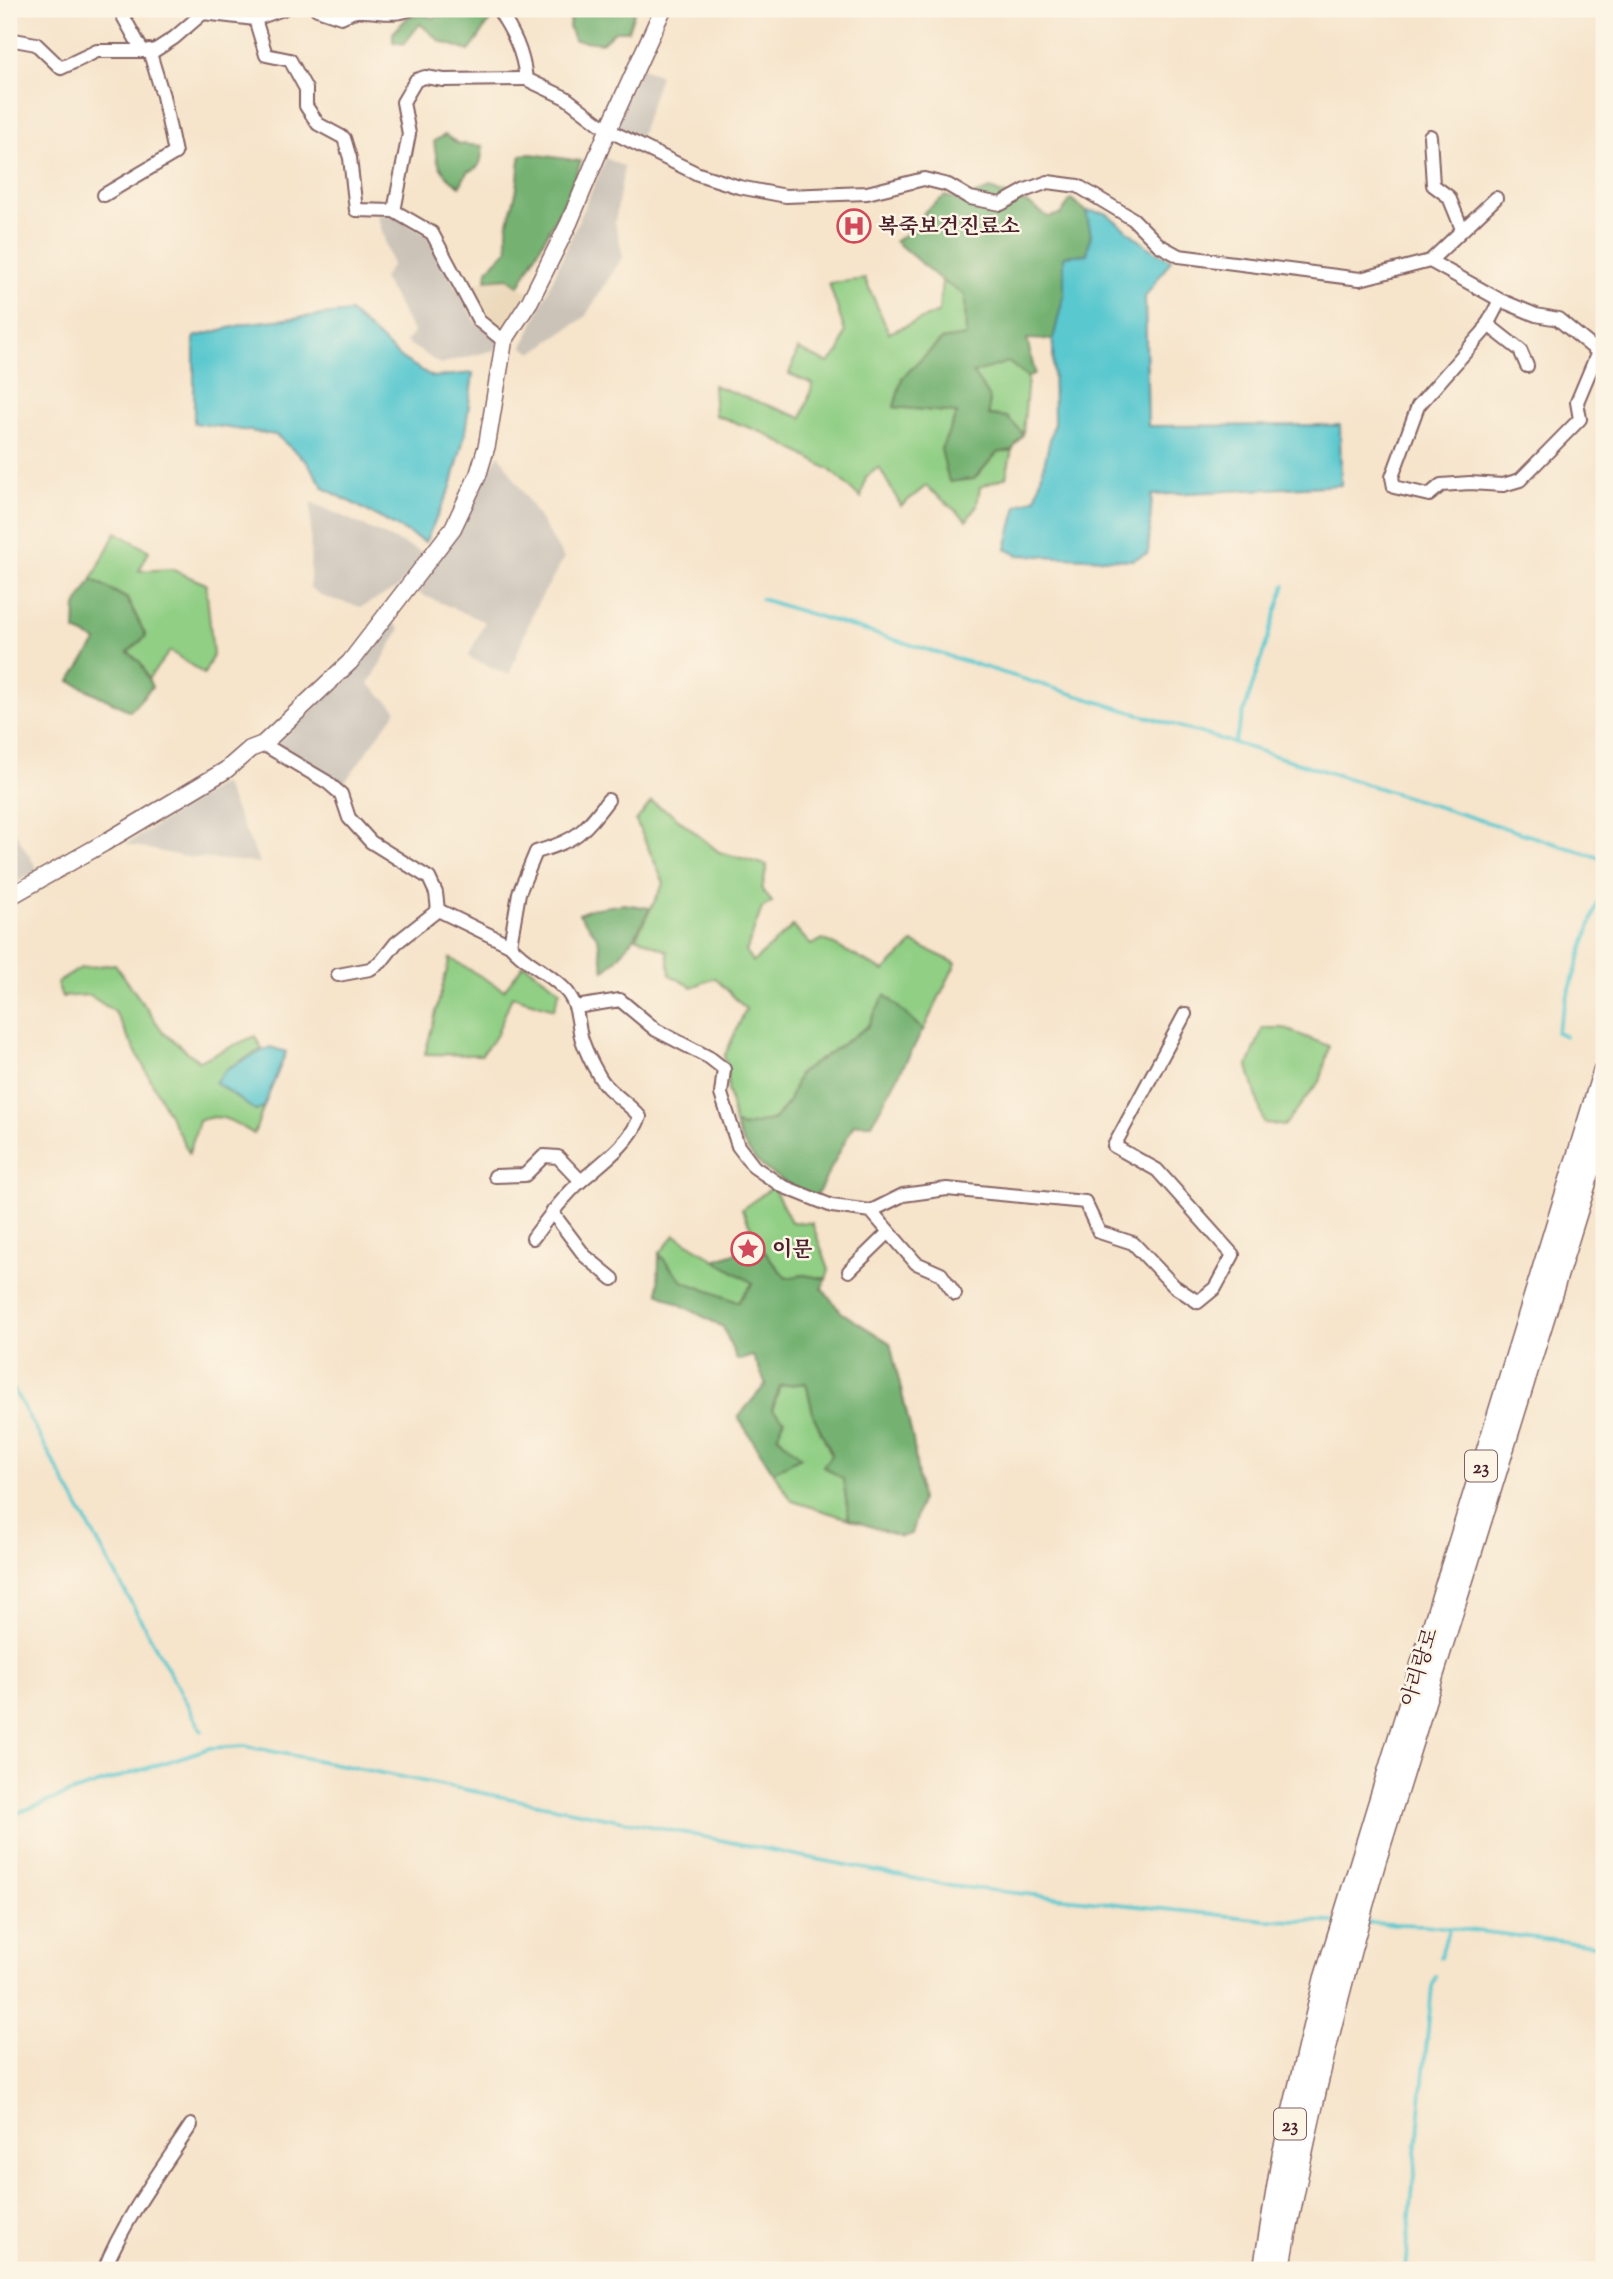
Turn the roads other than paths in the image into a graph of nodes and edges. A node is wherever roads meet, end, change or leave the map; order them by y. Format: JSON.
{"nodes":[{"id":1,"x":10,"y":9,"type":"edge"},
{"id":2,"x":119,"y":9,"type":"edge"},
{"id":3,"x":283,"y":9,"type":"edge"},
{"id":4,"x":317,"y":9,"type":"edge"},
{"id":5,"x":411,"y":9,"type":"edge"},
{"id":6,"x":498,"y":9,"type":"edge"},
{"id":7,"x":663,"y":9,"type":"edge"},
{"id":8,"x":255,"y":19,"type":"junction"},
{"id":9,"x":9,"y":23,"type":"edge"},
{"id":10,"x":9,"y":39,"type":"edge"},
{"id":11,"x":145,"y":50,"type":"junction"},
{"id":12,"x":526,"y":79,"type":"junction"},
{"id":13,"x":608,"y":130,"type":"junction"},
{"id":14,"x":1430,"y":136,"type":"dead end"},
{"id":15,"x":104,"y":195,"type":"dead end"},
{"id":16,"x":1496,"y":198,"type":"dead end"},
{"id":17,"x":394,"y":211,"type":"junction"},
{"id":18,"x":1462,"y":229,"type":"junction"},
{"id":19,"x":1430,"y":261,"type":"junction"},
{"id":20,"x":1500,"y":300,"type":"junction"},
{"id":21,"x":1487,"y":324,"type":"junction"},
{"id":22,"x":504,"y":341,"type":"junction"},
{"id":23,"x":1601,"y":349,"type":"edge"},
{"id":24,"x":1527,"y":366,"type":"dead end"},
{"id":25,"x":263,"y":744,"type":"junction"},
{"id":26,"x":608,"y":800,"type":"dead end"},
{"id":27,"x":9,"y":897,"type":"edge"},
{"id":28,"x":438,"y":910,"type":"junction"},
{"id":29,"x":510,"y":945,"type":"junction"},
{"id":30,"x":338,"y":975,"type":"dead end"},
{"id":31,"x":576,"y":1007,"type":"junction"},
{"id":32,"x":1185,"y":1014,"type":"dead end"},
{"id":33,"x":1604,"y":1071,"type":"edge"},
{"id":34,"x":1604,"y":1123,"type":"edge"},
{"id":35,"x":495,"y":1176,"type":"dead end"},
{"id":36,"x":581,"y":1181,"type":"junction"},
{"id":37,"x":871,"y":1211,"type":"junction"},
{"id":38,"x":552,"y":1212,"type":"junction"},
{"id":39,"x":889,"y":1232,"type":"junction"},
{"id":40,"x":533,"y":1238,"type":"dead end"},
{"id":41,"x":849,"y":1271,"type":"dead end"},
{"id":42,"x":613,"y":1279,"type":"dead end"},
{"id":43,"x":956,"y":1294,"type":"dead end"},
{"id":44,"x":1367,"y":1861,"type":"junction"},
{"id":45,"x":1333,"y":1980,"type":"junction"},
{"id":46,"x":191,"y":2125,"type":"dead end"},
{"id":47,"x":1272,"y":2217,"type":"junction"},
{"id":48,"x":104,"y":2270,"type":"edge"},
{"id":49,"x":1249,"y":2270,"type":"edge"},
{"id":50,"x":1264,"y":2270,"type":"edge"},
{"id":51,"x":1279,"y":2270,"type":"edge"}],
"edges":[{"from":1,"to":9,"type":"street"},
{"from":2,"to":11,"type":"street"},
{"from":3,"to":8,"type":"street"},
{"from":4,"to":5,"type":"street"},
{"from":6,"to":12,"type":"street"},
{"from":7,"to":13,"type":"street"},
{"from":8,"to":11,"type":"street"},
{"from":8,"to":17,"type":"street"},
{"from":10,"to":11,"type":"street"},
{"from":11,"to":15,"type":"street"},
{"from":12,"to":13,"type":"street"},
{"from":12,"to":17,"type":"street"},
{"from":13,"to":19,"type":"street"},
{"from":13,"to":22,"type":"street"},
{"from":14,"to":18,"type":"street"},
{"from":16,"to":18,"type":"street"},
{"from":17,"to":22,"type":"street"},
{"from":18,"to":19,"type":"street"},
{"from":19,"to":20,"type":"street"},
{"from":20,"to":21,"type":"street"},
{"from":20,"to":23,"type":"street"},
{"from":21,"to":23,"type":"street"},
{"from":21,"to":24,"type":"street"},
{"from":22,"to":25,"type":"street"},
{"from":25,"to":27,"type":"street"},
{"from":25,"to":28,"type":"street"},
{"from":26,"to":29,"type":"street"},
{"from":28,"to":29,"type":"street"},
{"from":28,"to":30,"type":"street"},
{"from":29,"to":31,"type":"street"},
{"from":31,"to":36,"type":"street"},
{"from":31,"to":37,"type":"street"},
{"from":32,"to":37,"type":"street"},
{"from":33,"to":44,"type":"highway","name":"아리랑로","number":"23"},
{"from":34,"to":44,"type":"highway","name":"아리랑로","number":"23"},
{"from":35,"to":36,"type":"street"},
{"from":36,"to":38,"type":"street"},
{"from":37,"to":39,"type":"street"},
{"from":38,"to":40,"type":"street"},
{"from":38,"to":42,"type":"street"},
{"from":39,"to":41,"type":"street"},
{"from":39,"to":43,"type":"street"},
{"from":44,"to":45,"type":"highway","name":"아리랑로","number":"23"},
{"from":45,"to":47,"type":"highway","name":"아리랑로","number":"23"},
{"from":45,"to":51,"type":"highway","name":"아리랑로","number":"23"},
{"from":46,"to":48,"type":"street"},
{"from":47,"to":49,"type":"highway"},
{"from":47,"to":50,"type":"highway","name":"아리랑로","number":"23"}]}
